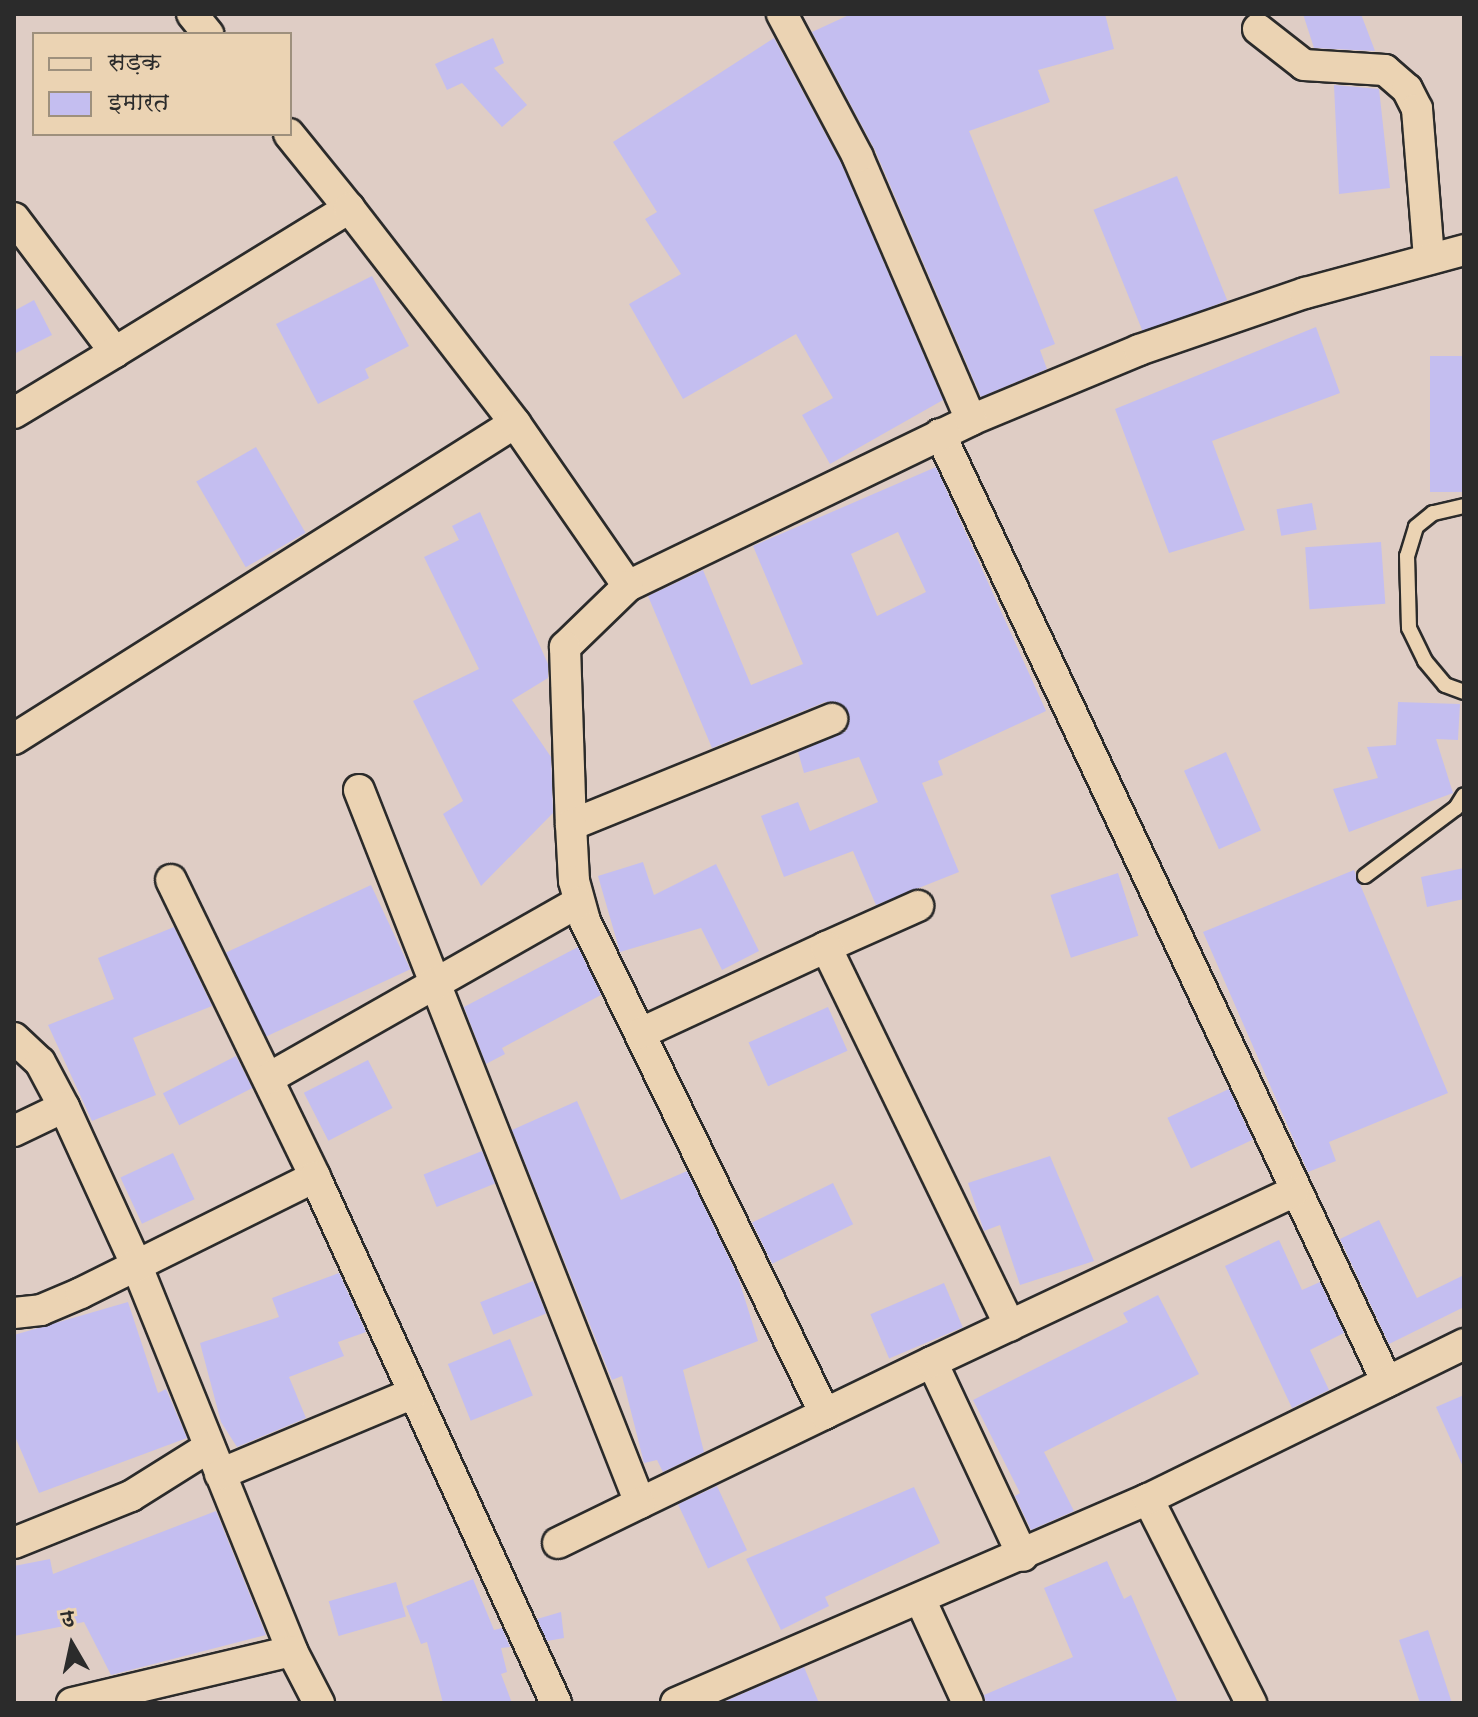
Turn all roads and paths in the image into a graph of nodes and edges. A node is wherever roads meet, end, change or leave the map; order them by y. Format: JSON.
{"nodes":[{"id":1,"x":782,"y":14,"type":"edge"},
{"id":2,"x":1258,"y":29,"type":"dead end"},
{"id":3,"x":291,"y":136,"type":"edge"},
{"id":4,"x":349,"y":208,"type":"junction"},
{"id":5,"x":14,"y":218,"type":"edge"},
{"id":6,"x":1464,"y":250,"type":"edge"},
{"id":7,"x":1429,"y":259,"type":"junction"},
{"id":8,"x":115,"y":352,"type":"junction"},
{"id":9,"x":14,"y":413,"type":"edge"},
{"id":10,"x":971,"y":420,"type":"junction"},
{"id":11,"x":515,"y":423,"type":"junction"},
{"id":12,"x":940,"y":434,"type":"junction"},
{"id":13,"x":1464,"y":506,"type":"edge"},
{"id":14,"x":628,"y":586,"type":"junction"},
{"id":15,"x":1464,"y":692,"type":"edge"},
{"id":16,"x":832,"y":719,"type":"dead end"},
{"id":17,"x":14,"y":739,"type":"edge"},
{"id":18,"x":359,"y":790,"type":"dead end"},
{"id":19,"x":1464,"y":795,"type":"edge"},
{"id":20,"x":571,"y":825,"type":"junction"},
{"id":21,"x":1365,"y":876,"type":"dead end"},
{"id":22,"x":171,"y":880,"type":"dead end"},
{"id":23,"x":579,"y":902,"type":"junction"},
{"id":24,"x":918,"y":906,"type":"dead end"},
{"id":25,"x":826,"y":947,"type":"junction"},
{"id":26,"x":437,"y":987,"type":"junction"},
{"id":27,"x":641,"y":1033,"type":"junction"},
{"id":28,"x":14,"y":1038,"type":"edge"},
{"id":29,"x":269,"y":1078,"type":"junction"},
{"id":30,"x":64,"y":1107,"type":"junction"},
{"id":31,"x":14,"y":1131,"type":"edge"},
{"id":32,"x":315,"y":1177,"type":"junction"},
{"id":33,"x":1293,"y":1192,"type":"junction"},
{"id":34,"x":136,"y":1264,"type":"junction"},
{"id":35,"x":14,"y":1313,"type":"edge"},
{"id":36,"x":1010,"y":1326,"type":"junction"},
{"id":37,"x":1464,"y":1344,"type":"edge"},
{"id":38,"x":932,"y":1362,"type":"junction"},
{"id":39,"x":1387,"y":1382,"type":"junction"},
{"id":40,"x":414,"y":1393,"type":"junction"},
{"id":41,"x":825,"y":1414,"type":"junction"},
{"id":42,"x":215,"y":1460,"type":"junction"},
{"id":43,"x":1148,"y":1499,"type":"junction"},
{"id":44,"x":640,"y":1503,"type":"junction"},
{"id":45,"x":14,"y":1543,"type":"edge"},
{"id":46,"x":558,"y":1543,"type":"dead end"},
{"id":47,"x":1023,"y":1556,"type":"junction"},
{"id":48,"x":921,"y":1601,"type":"junction"},
{"id":49,"x":292,"y":1651,"type":"junction"},
{"id":50,"x":720,"y":1695,"type":"edge"},
{"id":51,"x":72,"y":1703,"type":"edge"},
{"id":52,"x":319,"y":1703,"type":"edge"},
{"id":53,"x":556,"y":1703,"type":"edge"},
{"id":54,"x":676,"y":1703,"type":"edge"},
{"id":55,"x":968,"y":1703,"type":"edge"},
{"id":56,"x":1251,"y":1703,"type":"edge"}],
"edges":[{"from":1,"to":10,"type":"street"},
{"from":2,"to":7,"type":"street"},
{"from":3,"to":4,"type":"street"},
{"from":4,"to":8,"type":"street"},
{"from":4,"to":11,"type":"street"},
{"from":5,"to":8,"type":"street"},
{"from":6,"to":7,"type":"street"},
{"from":7,"to":10,"type":"street"},
{"from":8,"to":9,"type":"street"},
{"from":10,"to":12,"type":"street"},
{"from":11,"to":14,"type":"street"},
{"from":11,"to":17,"type":"street"},
{"from":12,"to":14,"type":"street"},
{"from":12,"to":33,"type":"street"},
{"from":13,"to":15,"type":"lane"},
{"from":14,"to":20,"type":"street"},
{"from":16,"to":20,"type":"street"},
{"from":18,"to":26,"type":"street"},
{"from":19,"to":21,"type":"lane"},
{"from":20,"to":23,"type":"street"},
{"from":22,"to":29,"type":"street"},
{"from":23,"to":26,"type":"street"},
{"from":23,"to":27,"type":"street"},
{"from":24,"to":25,"type":"street"},
{"from":25,"to":27,"type":"street"},
{"from":25,"to":36,"type":"street"},
{"from":26,"to":29,"type":"street"},
{"from":26,"to":44,"type":"street"},
{"from":27,"to":41,"type":"street"},
{"from":28,"to":30,"type":"street"},
{"from":29,"to":32,"type":"street"},
{"from":30,"to":31,"type":"street"},
{"from":30,"to":34,"type":"street"},
{"from":32,"to":34,"type":"street"},
{"from":32,"to":40,"type":"street"},
{"from":33,"to":36,"type":"street"},
{"from":33,"to":39,"type":"street"},
{"from":34,"to":35,"type":"street"},
{"from":34,"to":42,"type":"street"},
{"from":36,"to":38,"type":"street"},
{"from":37,"to":39,"type":"street"},
{"from":38,"to":41,"type":"street"},
{"from":38,"to":47,"type":"street"},
{"from":39,"to":43,"type":"street"},
{"from":40,"to":42,"type":"street"},
{"from":40,"to":53,"type":"street"},
{"from":41,"to":44,"type":"street"},
{"from":42,"to":45,"type":"street"},
{"from":42,"to":49,"type":"street"},
{"from":43,"to":47,"type":"street"},
{"from":43,"to":56,"type":"street"},
{"from":44,"to":46,"type":"street"},
{"from":47,"to":48,"type":"street"},
{"from":48,"to":50,"type":"street"},
{"from":48,"to":55,"type":"street"},
{"from":49,"to":51,"type":"street"},
{"from":49,"to":52,"type":"street"},
{"from":50,"to":54,"type":"street"}]}
